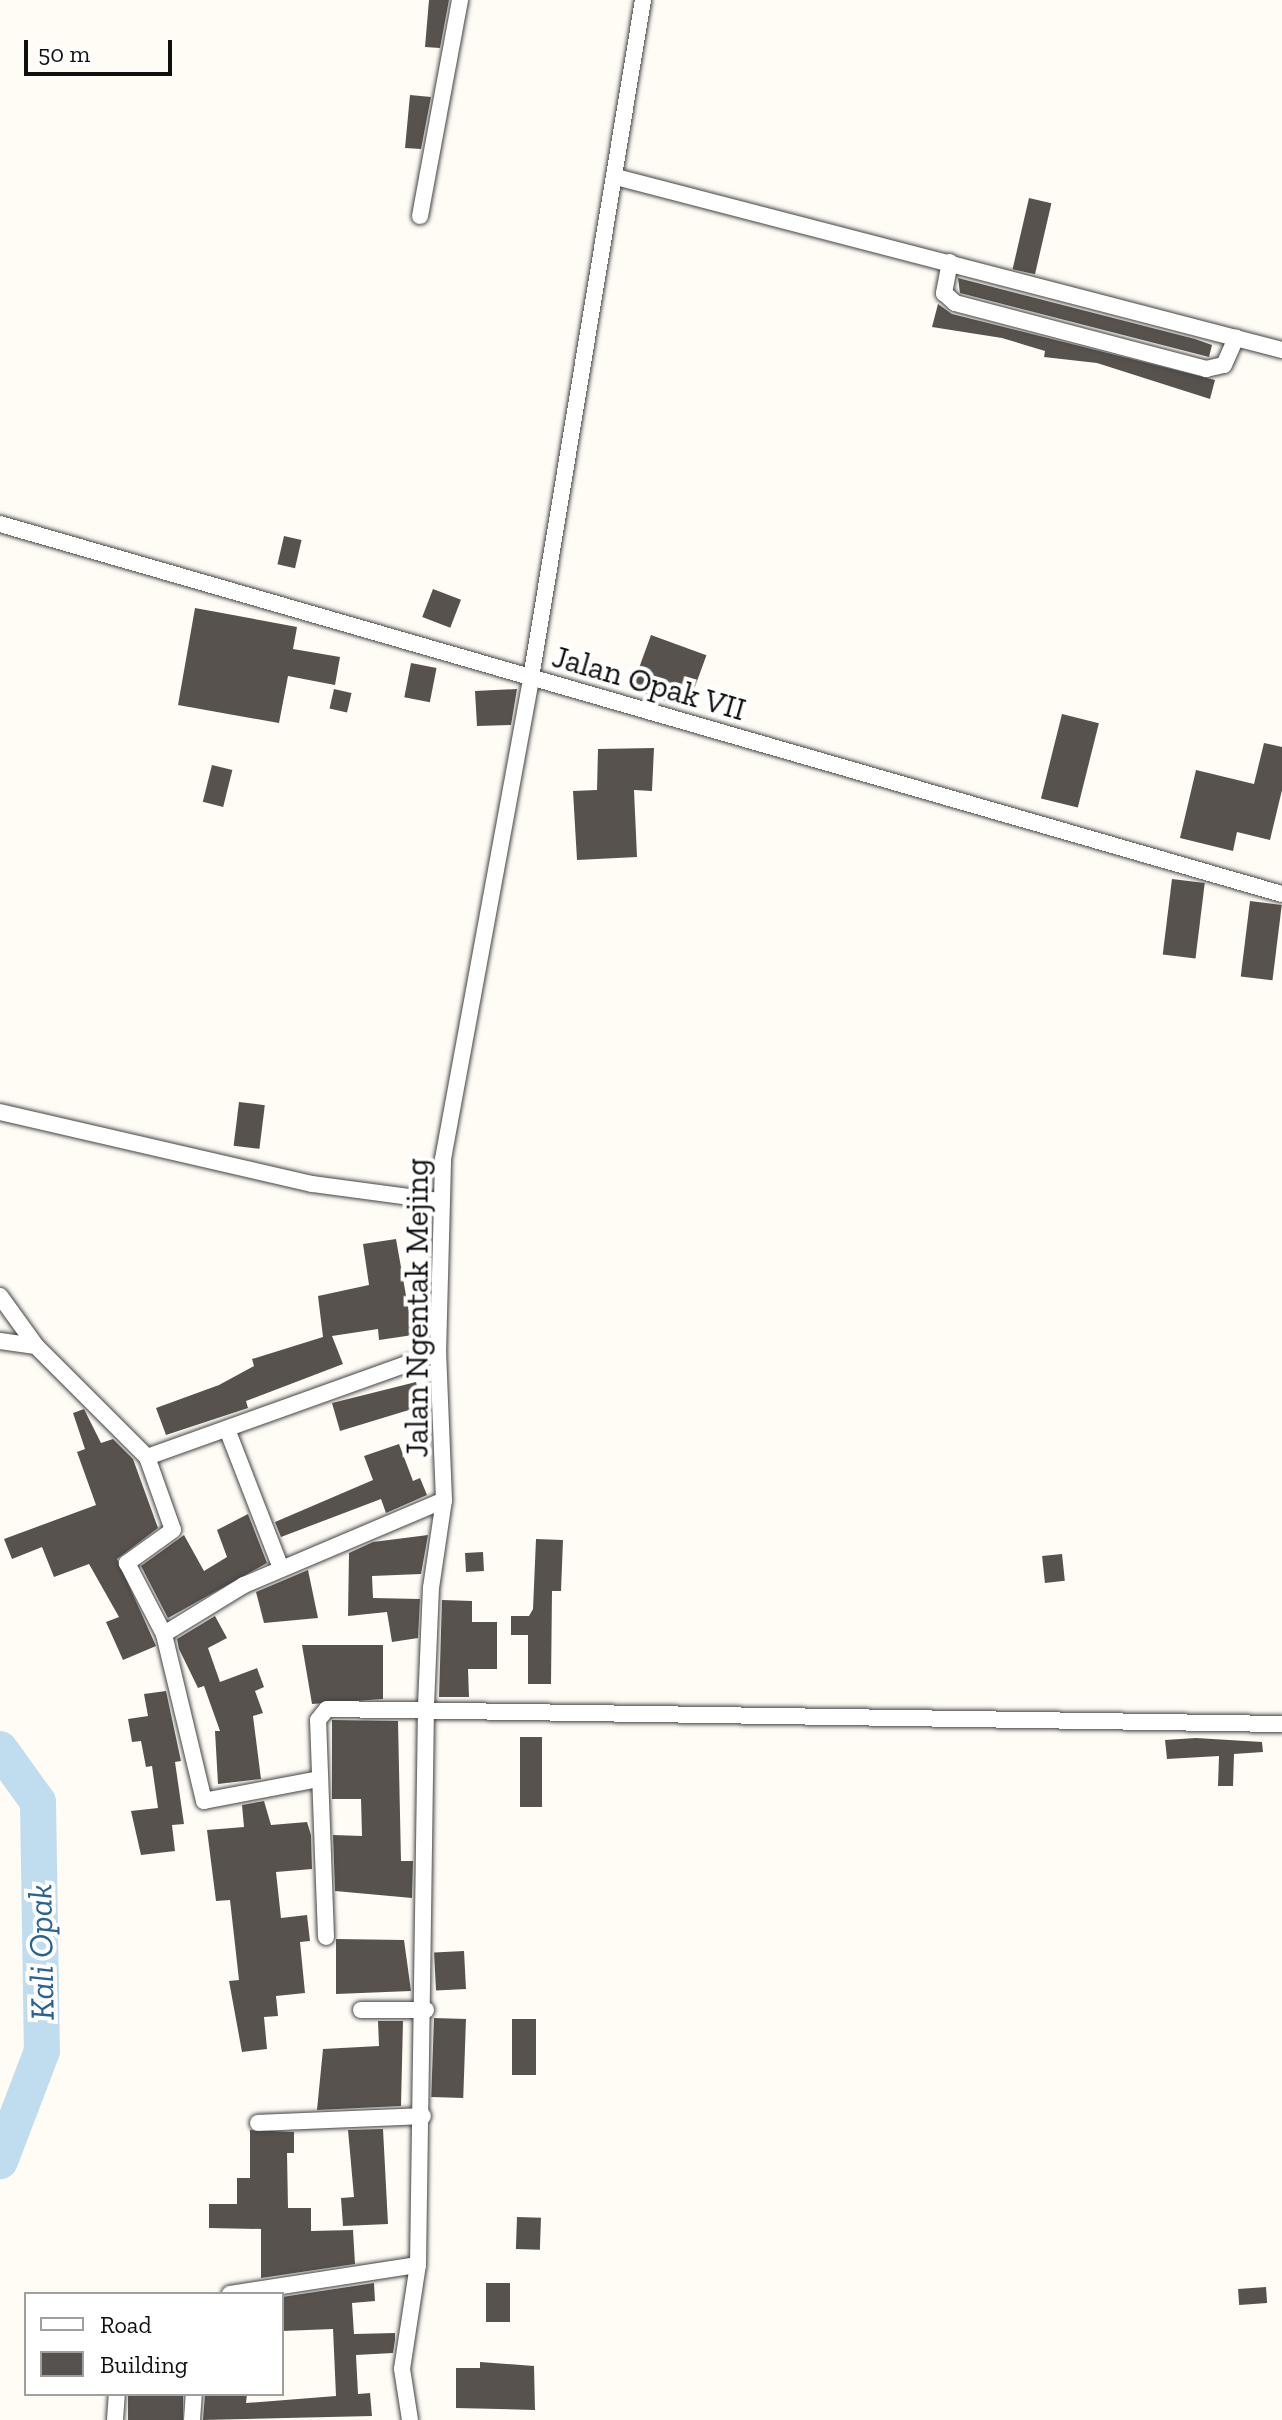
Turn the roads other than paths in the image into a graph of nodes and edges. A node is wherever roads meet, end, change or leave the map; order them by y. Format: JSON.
{"nodes":[{"id":1,"x":460,"y":0,"type":"edge"},
{"id":2,"x":643,"y":0,"type":"edge"},
{"id":3,"x":616,"y":177,"type":"junction"},
{"id":4,"x":420,"y":216,"type":"dead end"},
{"id":5,"x":950,"y":262,"type":"junction"},
{"id":6,"x":1236,"y":338,"type":"junction"},
{"id":7,"x":1282,"y":350,"type":"edge"},
{"id":8,"x":0,"y":524,"type":"edge"},
{"id":9,"x":531,"y":678,"type":"junction"},
{"id":10,"x":1282,"y":894,"type":"edge"},
{"id":11,"x":0,"y":1112,"type":"edge"},
{"id":12,"x":440,"y":1201,"type":"junction"},
{"id":13,"x":0,"y":1296,"type":"edge"},
{"id":14,"x":0,"y":1341,"type":"edge"},
{"id":15,"x":36,"y":1346,"type":"junction"},
{"id":16,"x":438,"y":1353,"type":"junction"},
{"id":17,"x":227,"y":1429,"type":"junction"},
{"id":18,"x":147,"y":1457,"type":"junction"},
{"id":19,"x":444,"y":1500,"type":"junction"},
{"id":20,"x":281,"y":1568,"type":"junction"},
{"id":21,"x":164,"y":1634,"type":"junction"},
{"id":22,"x":426,"y":1706,"type":"junction"},
{"id":23,"x":1282,"y":1724,"type":"edge"},
{"id":24,"x":319,"y":1779,"type":"junction"},
{"id":25,"x":326,"y":1937,"type":"dead end"},
{"id":26,"x":361,"y":2010,"type":"dead end"},
{"id":27,"x":426,"y":2010,"type":"junction"},
{"id":28,"x":423,"y":2116,"type":"junction"},
{"id":29,"x":258,"y":2123,"type":"dead end"},
{"id":30,"x":418,"y":2265,"type":"junction"},
{"id":31,"x":243,"y":2292,"type":"edge"},
{"id":32,"x":117,"y":2396,"type":"edge"},
{"id":33,"x":194,"y":2396,"type":"edge"},
{"id":34,"x":115,"y":2420,"type":"edge"},
{"id":35,"x":192,"y":2420,"type":"edge"},
{"id":36,"x":410,"y":2420,"type":"edge"}],
"edges":[{"from":1,"to":4,"type":"street"},
{"from":2,"to":3,"type":"street","name":"Jalan Ngentak Mejing"},
{"from":3,"to":5,"type":"street"},
{"from":3,"to":9,"type":"street","name":"Jalan Ngentak Mejing"},
{"from":5,"to":6,"type":"street"},
{"from":5,"to":6,"type":"street"},
{"from":6,"to":7,"type":"street"},
{"from":8,"to":9,"type":"street","name":"Jalan Opak VII"},
{"from":9,"to":10,"type":"street","name":"Jalan Opak VII"},
{"from":9,"to":12,"type":"street","name":"Jalan Ngentak Mejing"},
{"from":11,"to":12,"type":"street"},
{"from":12,"to":16,"type":"street","name":"Jalan Ngentak Mejing"},
{"from":13,"to":15,"type":"street"},
{"from":14,"to":15,"type":"street"},
{"from":15,"to":18,"type":"street"},
{"from":16,"to":17,"type":"street"},
{"from":16,"to":19,"type":"street","name":"Jalan Ngentak Mejing"},
{"from":17,"to":18,"type":"street"},
{"from":17,"to":20,"type":"street"},
{"from":18,"to":21,"type":"street"},
{"from":19,"to":20,"type":"street"},
{"from":19,"to":22,"type":"street","name":"Jalan Ngentak Mejing"},
{"from":20,"to":21,"type":"street"},
{"from":21,"to":24,"type":"street"},
{"from":22,"to":23,"type":"street"},
{"from":22,"to":24,"type":"street"},
{"from":22,"to":27,"type":"street","name":"Jalan Ngentak Mejing"},
{"from":24,"to":25,"type":"street"},
{"from":26,"to":27,"type":"street"},
{"from":27,"to":28,"type":"street","name":"Jalan Ngentak Mejing"},
{"from":28,"to":29,"type":"street"},
{"from":28,"to":30,"type":"street","name":"Jalan Ngentak Mejing"},
{"from":30,"to":31,"type":"street"},
{"from":30,"to":36,"type":"street","name":"Jalan Ngentak Mejing"},
{"from":32,"to":34,"type":"street"},
{"from":33,"to":35,"type":"street"}]}
